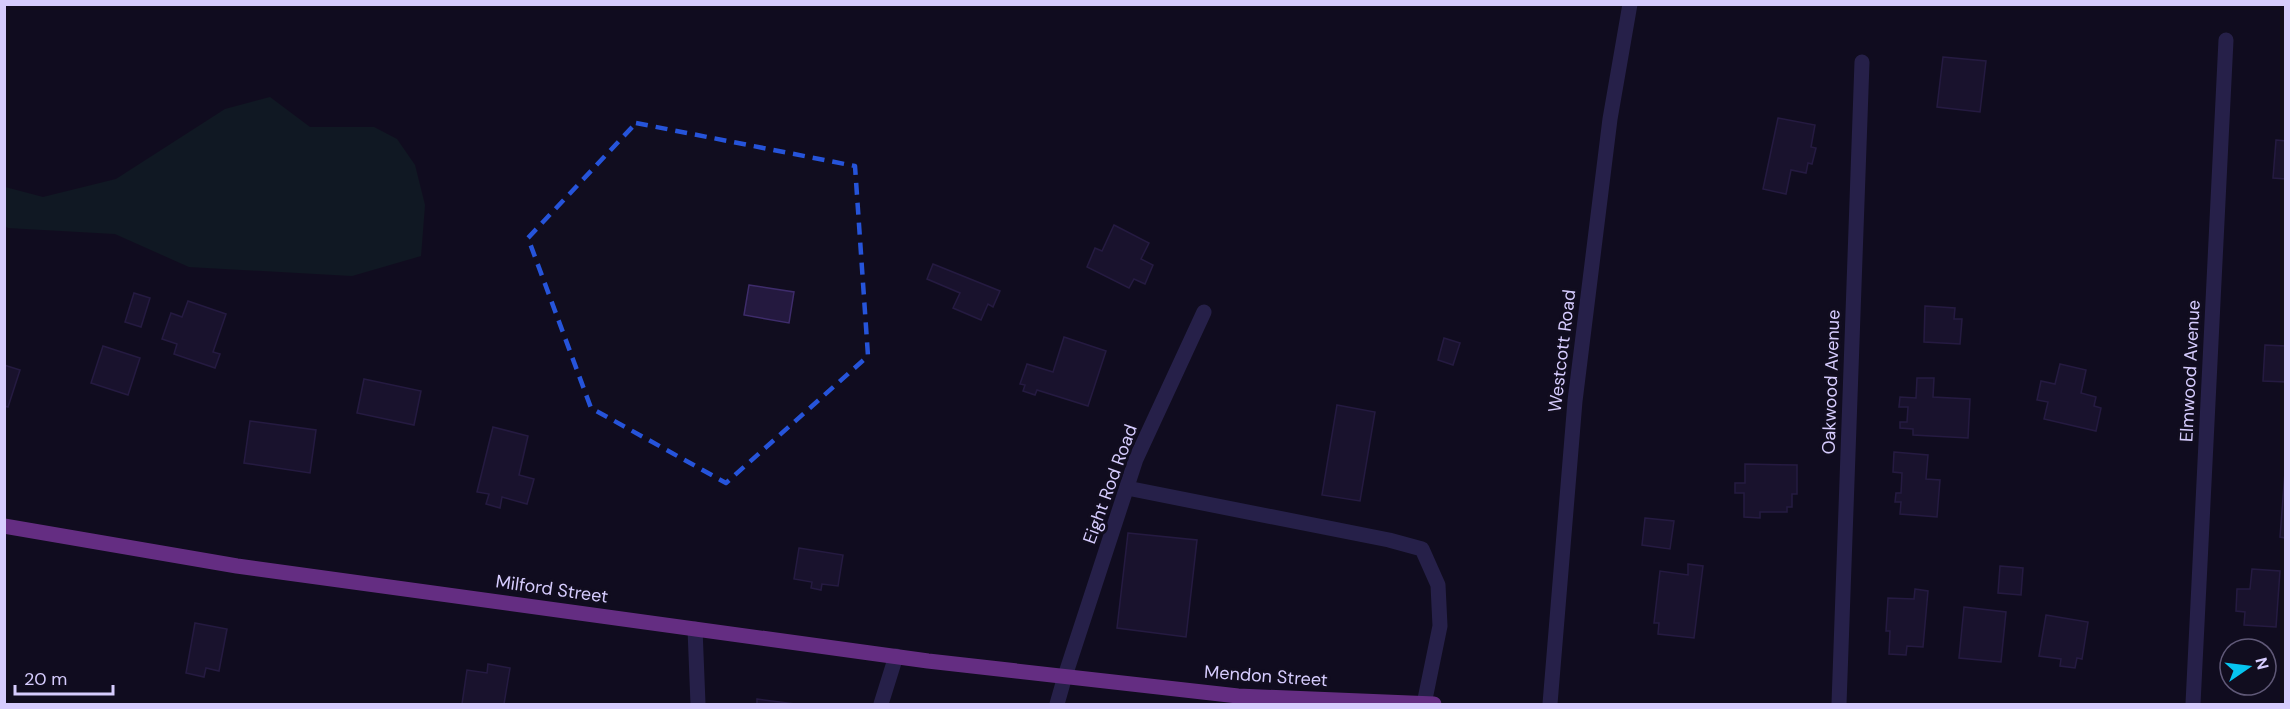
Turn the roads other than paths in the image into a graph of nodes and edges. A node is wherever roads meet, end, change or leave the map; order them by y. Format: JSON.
{"nodes":[{"id":1,"x":1630,"y":4,"type":"edge"},
{"id":2,"x":2226,"y":40,"type":"dead end"},
{"id":3,"x":1862,"y":62,"type":"dead end"},
{"id":4,"x":1204,"y":312,"type":"dead end"},
{"id":5,"x":1127,"y":488,"type":"junction"},
{"id":6,"x":4,"y":526,"type":"edge"},
{"id":7,"x":695,"y":629,"type":"junction"},
{"id":8,"x":896,"y":657,"type":"junction"},
{"id":9,"x":1065,"y":676,"type":"junction"},
{"id":10,"x":1096,"y":680,"type":"joint"},
{"id":11,"x":1424,"y":704,"type":"edge"},
{"id":12,"x":698,"y":705,"type":"edge"},
{"id":13,"x":881,"y":705,"type":"edge"},
{"id":14,"x":1058,"y":705,"type":"edge"},
{"id":15,"x":1434,"y":705,"type":"edge"},
{"id":16,"x":1550,"y":705,"type":"edge"},
{"id":17,"x":1839,"y":705,"type":"edge"},
{"id":18,"x":2193,"y":705,"type":"edge"}],
"edges":[{"from":1,"to":16,"type":"street","name":"Westcott Road"},
{"from":2,"to":18,"type":"street","name":"Elmwood Avenue"},
{"from":3,"to":17,"type":"street","name":"Oakwood Avenue"},
{"from":4,"to":5,"type":"street","name":"Eight Rod Road"},
{"from":5,"to":9,"type":"street","name":"Eight Rod Road"},
{"from":5,"to":11,"type":"street"},
{"from":6,"to":7,"type":"main road","name":"Milford Street"},
{"from":7,"to":8,"type":"main road","name":"Milford Street"},
{"from":7,"to":12,"type":"street"},
{"from":8,"to":9,"type":"main road","name":"Milford Street"},
{"from":8,"to":13,"type":"street"},
{"from":9,"to":10,"type":"main road","name":"Milford Street"},
{"from":9,"to":14,"type":"street","name":"Eight Rod Road"},
{"from":10,"to":11,"type":"main road","name":"Mendon Street"},
{"from":11,"to":15,"type":"main road","name":"Mendon Street"}]}
